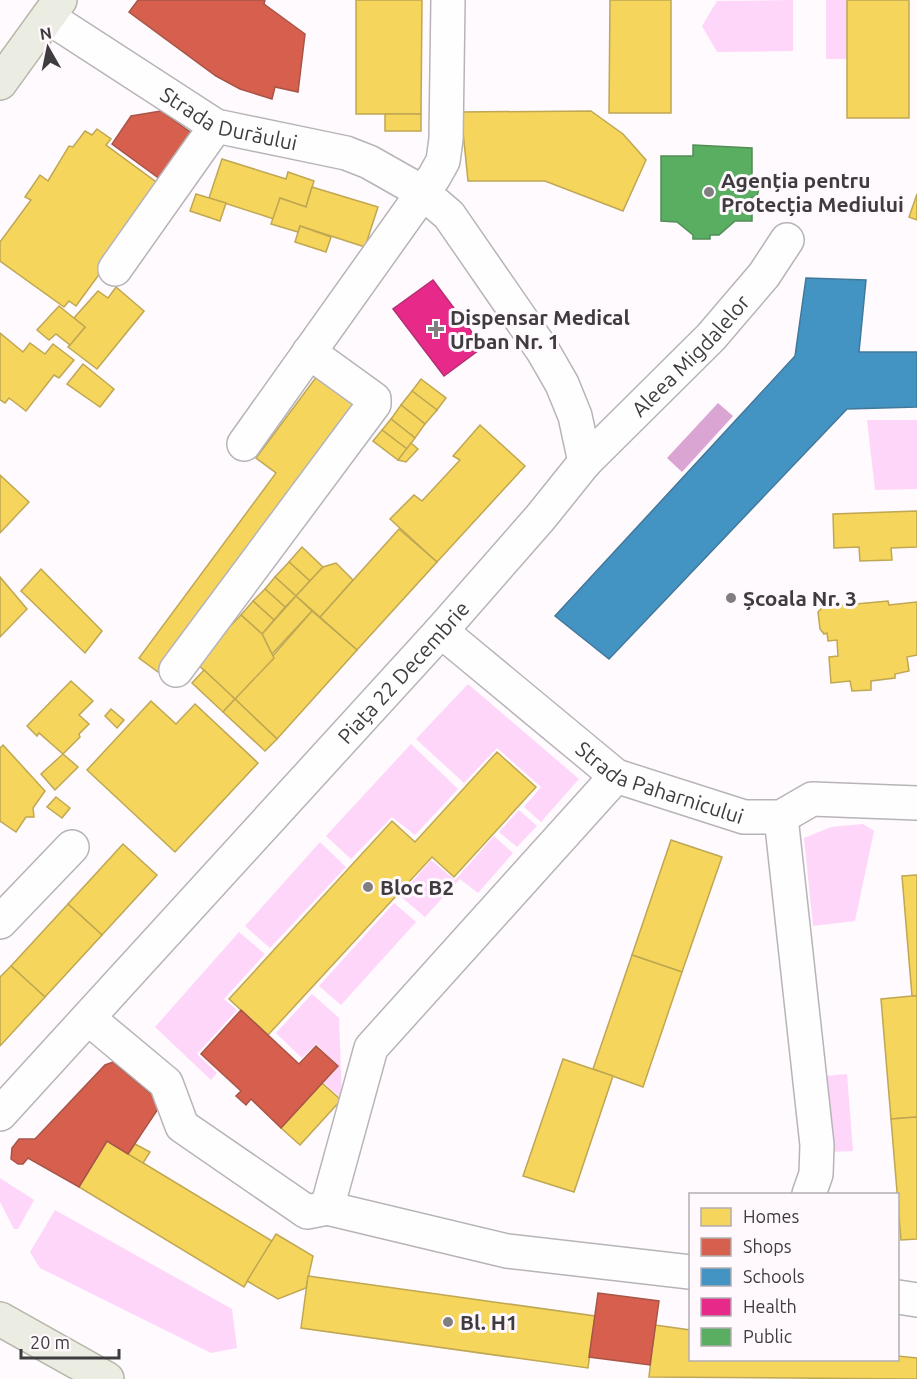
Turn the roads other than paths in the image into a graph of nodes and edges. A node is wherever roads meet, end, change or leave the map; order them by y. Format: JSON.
{"nodes":[{"id":1,"x":448,"y":0,"type":"edge"},
{"id":2,"x":54,"y":9,"type":"edge"},
{"id":3,"x":5,"y":66,"type":"edge"},
{"id":4,"x":216,"y":126,"type":"junction"},
{"id":5,"x":422,"y":192,"type":"junction"},
{"id":6,"x":787,"y":240,"type":"dead end"},
{"id":7,"x":115,"y":269,"type":"dead end"},
{"id":8,"x":309,"y":352,"type":"junction"},
{"id":9,"x":244,"y":444,"type":"dead end"},
{"id":10,"x":585,"y":462,"type":"junction"},
{"id":11,"x":441,"y":631,"type":"junction"},
{"id":12,"x":176,"y":670,"type":"dead end"},
{"id":13,"x":616,"y":776,"type":"junction"},
{"id":14,"x":917,"y":803,"type":"edge"},
{"id":15,"x":782,"y":817,"type":"junction"},
{"id":16,"x":72,"y":847,"type":"dead end"},
{"id":17,"x":0,"y":922,"type":"edge"},
{"id":18,"x":88,"y":1018,"type":"junction"},
{"id":19,"x":0,"y":1114,"type":"edge"},
{"id":20,"x":809,"y":1193,"type":"edge"},
{"id":21,"x":327,"y":1208,"type":"junction"},
{"id":22,"x":689,"y":1272,"type":"edge"},
{"id":23,"x":899,"y":1297,"type":"edge"},
{"id":24,"x":917,"y":1300,"type":"edge"},
{"id":25,"x":0,"y":1319,"type":"edge"},
{"id":26,"x":0,"y":1344,"type":"edge"},
{"id":27,"x":70,"y":1379,"type":"edge"},
{"id":28,"x":107,"y":1379,"type":"edge"}],
"edges":[{"from":1,"to":5,"type":"street"},
{"from":2,"to":3,"type":"main road"},
{"from":2,"to":4,"type":"street","name":"Strada Durăului"},
{"from":4,"to":5,"type":"street","name":"Strada Durăului"},
{"from":4,"to":7,"type":"street"},
{"from":5,"to":8,"type":"street"},
{"from":5,"to":10,"type":"street"},
{"from":6,"to":10,"type":"street","name":"Aleea Migdalelor"},
{"from":8,"to":9,"type":"street"},
{"from":8,"to":12,"type":"street"},
{"from":10,"to":11,"type":"street","name":"Piața 22 Decembrie"},
{"from":11,"to":13,"type":"street","name":"Strada Paharnicului"},
{"from":11,"to":18,"type":"street","name":"Piața 22 Decembrie"},
{"from":13,"to":15,"type":"street","name":"Strada Paharnicului"},
{"from":13,"to":21,"type":"street"},
{"from":14,"to":15,"type":"street"},
{"from":15,"to":20,"type":"street"},
{"from":16,"to":17,"type":"street"},
{"from":18,"to":19,"type":"street","name":"Piața 22 Decembrie"},
{"from":18,"to":21,"type":"street"},
{"from":21,"to":22,"type":"street"},
{"from":23,"to":24,"type":"street"},
{"from":25,"to":28,"type":"main road"},
{"from":26,"to":27,"type":"main road"}]}
